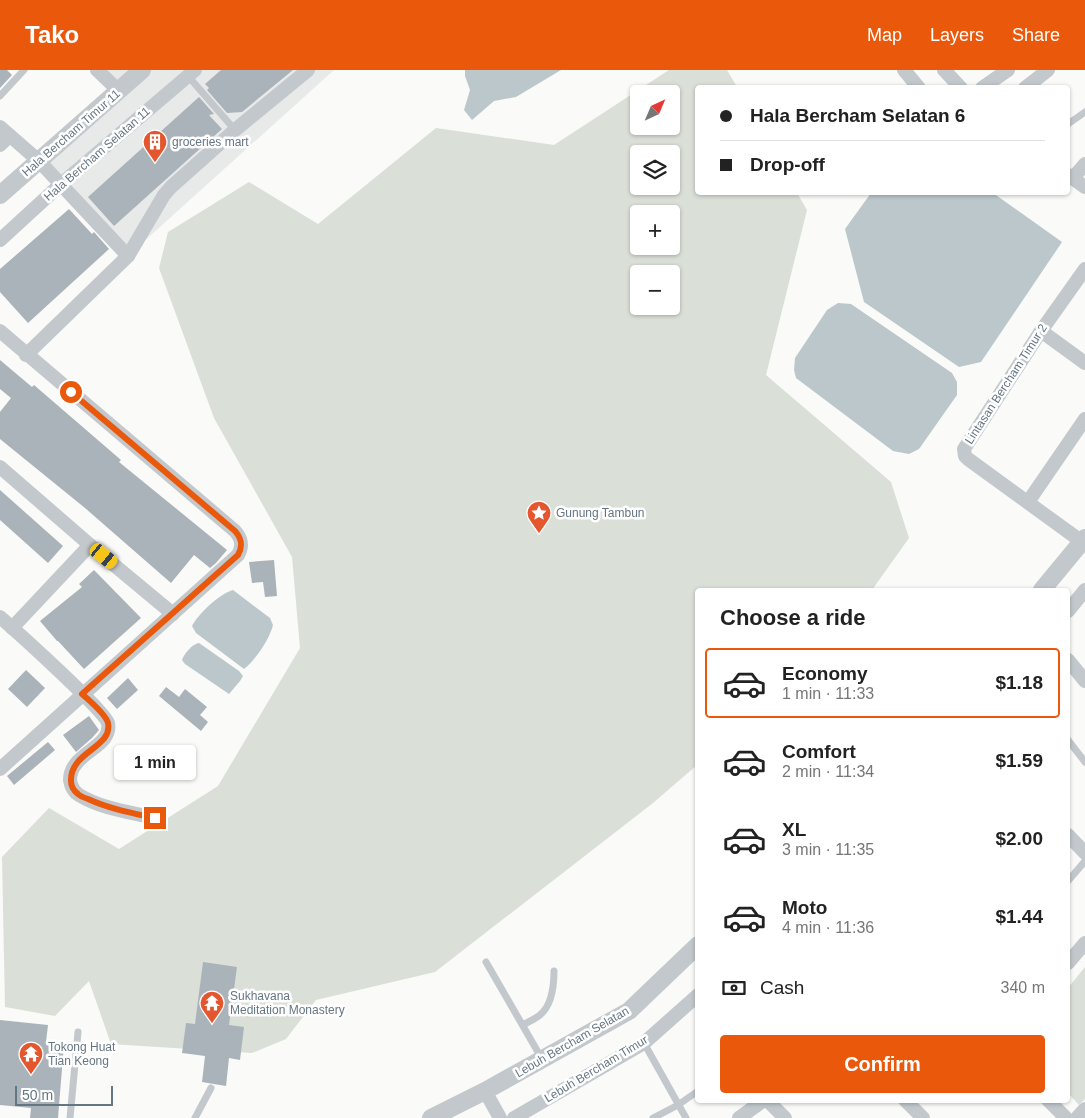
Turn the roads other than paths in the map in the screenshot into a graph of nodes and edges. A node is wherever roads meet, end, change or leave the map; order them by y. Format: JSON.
{"nodes":[{"id":1,"x":24,"y":70,"type":"edge"},
{"id":2,"x":97,"y":70,"type":"edge"},
{"id":3,"x":142,"y":70,"type":"edge"},
{"id":4,"x":308,"y":70,"type":"edge"},
{"id":5,"x":904,"y":70,"type":"edge"},
{"id":6,"x":944,"y":70,"type":"edge"},
{"id":7,"x":1008,"y":70,"type":"edge"},
{"id":8,"x":1048,"y":70,"type":"edge"},
{"id":9,"x":191,"y":73,"type":"edge"},
{"id":10,"x":916,"y":85,"type":"edge"},
{"id":11,"x":958,"y":85,"type":"edge"},
{"id":12,"x":986,"y":85,"type":"edge"},
{"id":13,"x":1029,"y":85,"type":"edge"},
{"id":14,"x":118,"y":91,"type":"junction"},
{"id":15,"x":0,"y":96,"type":"edge"},
{"id":16,"x":1085,"y":112,"type":"edge"},
{"id":17,"x":1070,"y":123,"type":"edge"},
{"id":18,"x":235,"y":130,"type":"junction"},
{"id":19,"x":3,"y":136,"type":"edge"},
{"id":20,"x":39,"y":161,"type":"junction"},
{"id":21,"x":1085,"y":164,"type":"edge"},
{"id":22,"x":1070,"y":176,"type":"edge"},
{"id":23,"x":60,"y":185,"type":"junction"},
{"id":24,"x":1085,"y":187,"type":"edge"},
{"id":25,"x":0,"y":195,"type":"edge"},
{"id":26,"x":0,"y":240,"type":"edge"},
{"id":27,"x":128,"y":256,"type":"junction"},
{"id":28,"x":1085,"y":269,"type":"edge"},
{"id":29,"x":0,"y":331,"type":"edge"},
{"id":30,"x":1041,"y":331,"type":"junction"},
{"id":31,"x":26,"y":355,"type":"junction"},
{"id":32,"x":1085,"y":363,"type":"edge"},
{"id":33,"x":1085,"y":419,"type":"edge"},
{"id":34,"x":0,"y":468,"type":"edge"},
{"id":35,"x":1028,"y":502,"type":"junction"},
{"id":36,"x":1084,"y":541,"type":"edge"},
{"id":37,"x":90,"y":545,"type":"junction"},
{"id":38,"x":1044,"y":588,"type":"edge"},
{"id":39,"x":1085,"y":590,"type":"edge"},
{"id":40,"x":1070,"y":609,"type":"edge"},
{"id":41,"x":173,"y":614,"type":"junction"},
{"id":42,"x":0,"y":617,"type":"edge"},
{"id":43,"x":12,"y":628,"type":"junction"},
{"id":44,"x":1070,"y":662,"type":"edge"},
{"id":45,"x":1085,"y":681,"type":"edge"},
{"id":46,"x":82,"y":694,"type":"junction"},
{"id":47,"x":1070,"y":743,"type":"edge"},
{"id":48,"x":1085,"y":762,"type":"edge"},
{"id":49,"x":0,"y":769,"type":"edge"},
{"id":50,"x":155,"y":818,"type":"dead end"},
{"id":51,"x":1070,"y":837,"type":"edge"},
{"id":52,"x":1085,"y":853,"type":"edge"},
{"id":53,"x":1085,"y":861,"type":"edge"},
{"id":54,"x":1070,"y":879,"type":"edge"},
{"id":55,"x":1085,"y":943,"type":"edge"},
{"id":56,"x":695,"y":948,"type":"edge"},
{"id":57,"x":1070,"y":961,"type":"edge"},
{"id":58,"x":486,"y":962,"type":"dead end"},
{"id":59,"x":554,"y":971,"type":"dead end"},
{"id":60,"x":695,"y":998,"type":"edge"},
{"id":61,"x":522,"y":1025,"type":"junction"},
{"id":62,"x":78,"y":1032,"type":"dead end"},
{"id":63,"x":644,"y":1043,"type":"junction"},
{"id":64,"x":542,"y":1060,"type":"junction"},
{"id":65,"x":211,"y":1088,"type":"dead end"},
{"id":66,"x":485,"y":1091,"type":"junction"},
{"id":67,"x":695,"y":1092,"type":"edge"},
{"id":68,"x":762,"y":1103,"type":"edge"},
{"id":69,"x":769,"y":1103,"type":"edge"},
{"id":70,"x":908,"y":1103,"type":"edge"},
{"id":71,"x":1051,"y":1103,"type":"edge"},
{"id":72,"x":678,"y":1105,"type":"junction"},
{"id":73,"x":1085,"y":1109,"type":"edge"},
{"id":74,"x":70,"y":1118,"type":"edge"},
{"id":75,"x":195,"y":1118,"type":"edge"},
{"id":76,"x":431,"y":1118,"type":"edge"},
{"id":77,"x":500,"y":1118,"type":"edge"},
{"id":78,"x":514,"y":1118,"type":"edge"},
{"id":79,"x":654,"y":1118,"type":"edge"},
{"id":80,"x":686,"y":1118,"type":"edge"},
{"id":81,"x":739,"y":1118,"type":"edge"},
{"id":82,"x":785,"y":1118,"type":"edge"},
{"id":83,"x":923,"y":1118,"type":"edge"},
{"id":84,"x":1066,"y":1118,"type":"edge"},
{"id":85,"x":1076,"y":1118,"type":"edge"}],
"edges":[{"from":1,"to":15,"type":"lane"},
{"from":2,"to":14,"type":"street"},
{"from":3,"to":14,"type":"street","name":"Hala Bercham Timur 11"},
{"from":4,"to":18,"type":"street"},
{"from":5,"to":10,"type":"street"},
{"from":6,"to":11,"type":"street"},
{"from":7,"to":12,"type":"street"},
{"from":8,"to":13,"type":"street"},
{"from":9,"to":18,"type":"lane"},
{"from":9,"to":23,"type":"street","name":"Hala Bercham Selatan 11"},
{"from":14,"to":20,"type":"street","name":"Hala Bercham Timur 11"},
{"from":16,"to":17,"type":"lane"},
{"from":18,"to":27,"type":"street"},
{"from":19,"to":20,"type":"street"},
{"from":20,"to":23,"type":"street"},
{"from":20,"to":25,"type":"street","name":"Hala Bercham Timur 11"},
{"from":21,"to":22,"type":"street"},
{"from":22,"to":24,"type":"street"},
{"from":23,"to":26,"type":"street","name":"Hala Bercham Selatan 11"},
{"from":23,"to":27,"type":"street"},
{"from":27,"to":31,"type":"street"},
{"from":28,"to":30,"type":"street","name":"Lintasan Bercham Timur 2"},
{"from":29,"to":31,"type":"street"},
{"from":30,"to":32,"type":"street"},
{"from":30,"to":35,"type":"street","name":"Lintasan Bercham Timur 2"},
{"from":31,"to":41,"type":"street"},
{"from":33,"to":35,"type":"street"},
{"from":34,"to":37,"type":"street"},
{"from":35,"to":36,"type":"street","name":"Lintasan Bercham Timur 2"},
{"from":36,"to":38,"type":"street"},
{"from":37,"to":41,"type":"street"},
{"from":37,"to":43,"type":"street"},
{"from":39,"to":40,"type":"street"},
{"from":41,"to":46,"type":"street"},
{"from":42,"to":43,"type":"street"},
{"from":43,"to":46,"type":"street"},
{"from":44,"to":45,"type":"street"},
{"from":46,"to":49,"type":"street"},
{"from":46,"to":50,"type":"street"},
{"from":47,"to":48,"type":"lane"},
{"from":51,"to":52,"type":"street"},
{"from":53,"to":54,"type":"lane"},
{"from":55,"to":57,"type":"street"},
{"from":56,"to":64,"type":"street","name":"Lebuh Bercham Selatan"},
{"from":58,"to":61,"type":"lane"},
{"from":59,"to":61,"type":"lane"},
{"from":60,"to":63,"type":"street","name":"Lebuh Bercham Timur"},
{"from":61,"to":64,"type":"lane"},
{"from":62,"to":74,"type":"lane"},
{"from":63,"to":72,"type":"lane"},
{"from":63,"to":78,"type":"street","name":"Lebuh Bercham Timur"},
{"from":64,"to":66,"type":"street","name":"Lebuh Bercham Selatan"},
{"from":65,"to":75,"type":"lane"},
{"from":66,"to":76,"type":"street","name":"Lebuh Bercham Selatan"},
{"from":66,"to":77,"type":"street"},
{"from":67,"to":72,"type":"lane"},
{"from":68,"to":81,"type":"street"},
{"from":69,"to":82,"type":"street"},
{"from":70,"to":83,"type":"street"},
{"from":71,"to":84,"type":"street"},
{"from":72,"to":79,"type":"lane"},
{"from":72,"to":80,"type":"lane"},
{"from":73,"to":85,"type":"street"}]}
